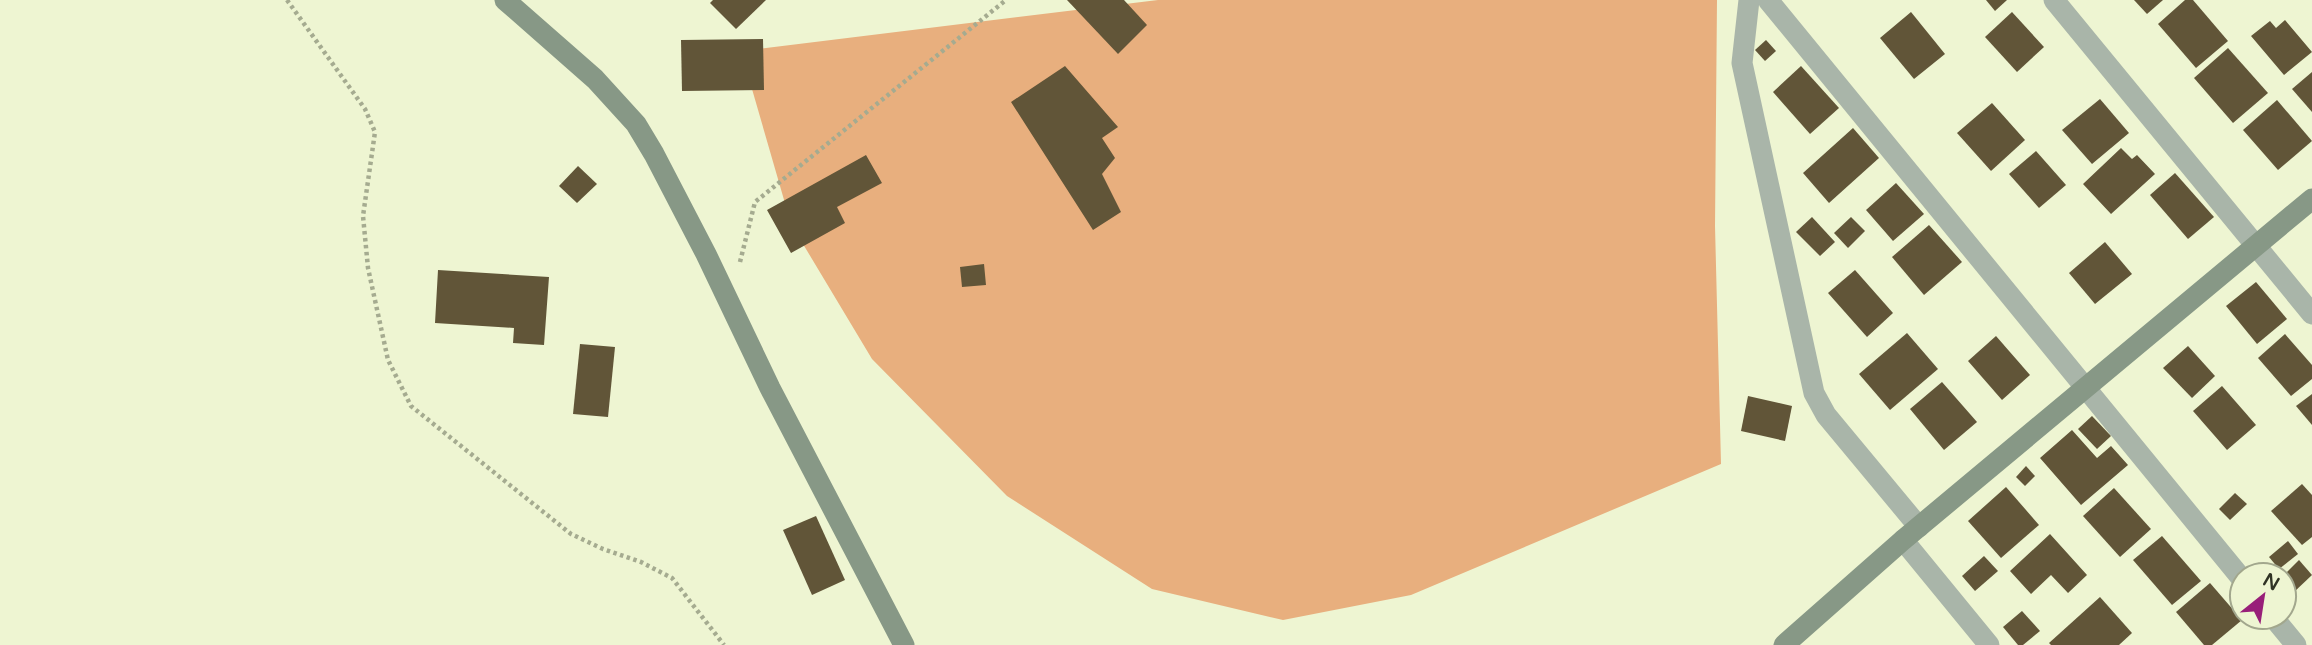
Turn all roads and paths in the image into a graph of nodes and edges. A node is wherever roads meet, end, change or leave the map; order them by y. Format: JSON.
{"nodes":[{"id":1,"x":287,"y":0,"type":"edge"},
{"id":2,"x":505,"y":0,"type":"edge"},
{"id":3,"x":1006,"y":0,"type":"edge"},
{"id":4,"x":1749,"y":0,"type":"edge"},
{"id":5,"x":1768,"y":0,"type":"edge"},
{"id":6,"x":2054,"y":0,"type":"edge"},
{"id":7,"x":2312,"y":199,"type":"edge"},
{"id":8,"x":2256,"y":244,"type":"junction"},
{"id":9,"x":730,"y":303,"type":"junction"},
{"id":10,"x":2312,"y":314,"type":"edge"},
{"id":11,"x":2086,"y":386,"type":"junction"},
{"id":12,"x":1911,"y":534,"type":"junction"},
{"id":13,"x":2228,"y":562,"type":"edge"},
{"id":14,"x":2284,"y":631,"type":"edge"},
{"id":15,"x":724,"y":645,"type":"edge"},
{"id":16,"x":904,"y":645,"type":"edge"},
{"id":17,"x":1784,"y":645,"type":"edge"},
{"id":18,"x":1989,"y":645,"type":"edge"},
{"id":19,"x":2296,"y":645,"type":"edge"}],
"edges":[{"from":1,"to":15,"type":"path"},
{"from":2,"to":9,"type":"street"},
{"from":3,"to":9,"type":"path"},
{"from":4,"to":12,"type":"street"},
{"from":5,"to":11,"type":"street"},
{"from":6,"to":8,"type":"street"},
{"from":7,"to":8,"type":"street"},
{"from":8,"to":10,"type":"street"},
{"from":8,"to":11,"type":"street"},
{"from":9,"to":16,"type":"street"},
{"from":11,"to":12,"type":"street"},
{"from":11,"to":13,"type":"street"},
{"from":12,"to":17,"type":"street"},
{"from":12,"to":18,"type":"street"},
{"from":14,"to":19,"type":"street"}]}
